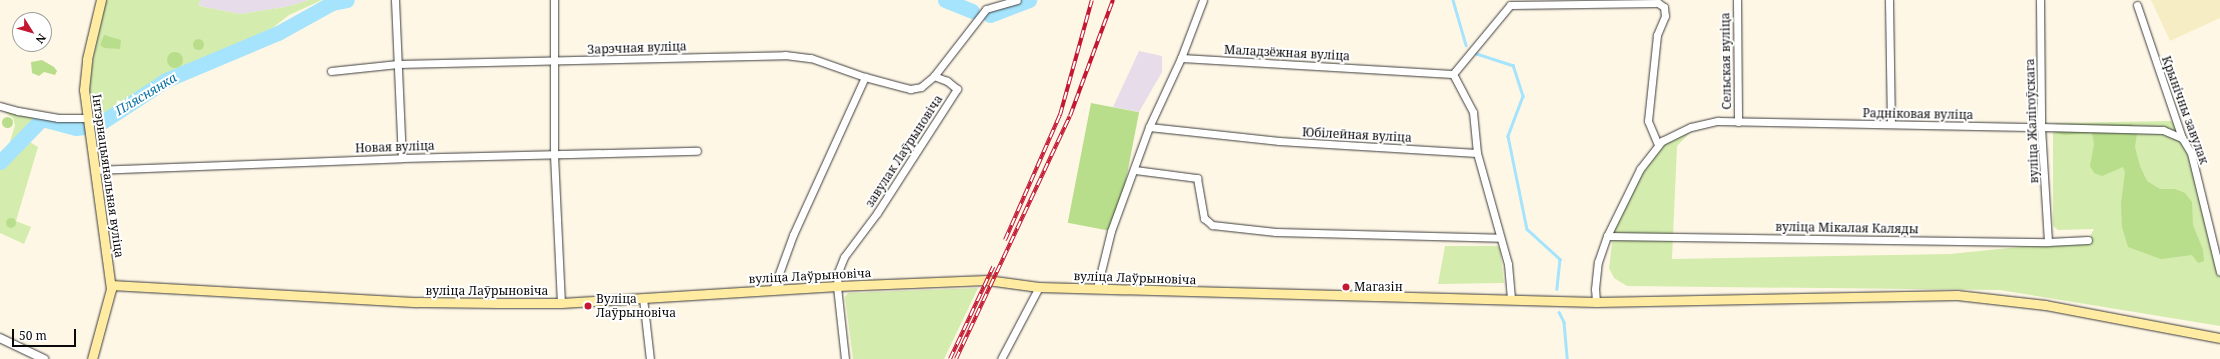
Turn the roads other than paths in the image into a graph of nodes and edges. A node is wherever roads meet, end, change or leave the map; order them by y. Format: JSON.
{"nodes":[{"id":1,"x":101,"y":0,"type":"edge"},
{"id":2,"x":395,"y":0,"type":"edge"},
{"id":3,"x":554,"y":0,"type":"edge"},
{"id":4,"x":1017,"y":0,"type":"edge"},
{"id":5,"x":1204,"y":0,"type":"edge"},
{"id":6,"x":1737,"y":0,"type":"edge"},
{"id":7,"x":1889,"y":0,"type":"edge"},
{"id":8,"x":2040,"y":0,"type":"edge"},
{"id":9,"x":1510,"y":2,"type":"edge"},
{"id":10,"x":1585,"y":2,"type":"edge"},
{"id":11,"x":2137,"y":5,"type":"dead end"},
{"id":12,"x":1182,"y":58,"type":"junction"},
{"id":13,"x":553,"y":61,"type":"junction"},
{"id":14,"x":398,"y":64,"type":"junction"},
{"id":15,"x":331,"y":71,"type":"dead end"},
{"id":16,"x":1453,"y":74,"type":"junction"},
{"id":17,"x":934,"y":76,"type":"junction"},
{"id":18,"x":865,"y":77,"type":"junction"},
{"id":19,"x":0,"y":106,"type":"edge"},
{"id":20,"x":86,"y":119,"type":"junction"},
{"id":21,"x":1738,"y":122,"type":"junction"},
{"id":22,"x":1891,"y":124,"type":"junction"},
{"id":23,"x":1149,"y":127,"type":"junction"},
{"id":24,"x":2041,"y":127,"type":"junction"},
{"id":25,"x":2182,"y":138,"type":"junction"},
{"id":26,"x":1658,"y":144,"type":"junction"},
{"id":27,"x":697,"y":151,"type":"dead end"},
{"id":28,"x":1477,"y":153,"type":"junction"},
{"id":29,"x":554,"y":154,"type":"junction"},
{"id":30,"x":402,"y":158,"type":"junction"},
{"id":31,"x":94,"y":170,"type":"junction"},
{"id":32,"x":1135,"y":170,"type":"junction"},
{"id":33,"x":1607,"y":236,"type":"junction"},
{"id":34,"x":1500,"y":238,"type":"junction"},
{"id":35,"x":2088,"y":240,"type":"dead end"},
{"id":36,"x":2048,"y":242,"type":"junction"},
{"id":37,"x":2220,"y":271,"type":"edge"},
{"id":38,"x":111,"y":285,"type":"junction"},
{"id":39,"x":837,"y":286,"type":"junction"},
{"id":40,"x":1039,"y":287,"type":"junction"},
{"id":41,"x":1097,"y":288,"type":"junction"},
{"id":42,"x":773,"y":290,"type":"junction"},
{"id":43,"x":643,"y":298,"type":"junction"},
{"id":44,"x":1511,"y":300,"type":"junction"},
{"id":45,"x":1596,"y":302,"type":"junction"},
{"id":46,"x":560,"y":303,"type":"junction"},
{"id":47,"x":0,"y":338,"type":"edge"},
{"id":48,"x":2220,"y":338,"type":"edge"},
{"id":49,"x":44,"y":359,"type":"edge"},
{"id":50,"x":92,"y":359,"type":"edge"},
{"id":51,"x":650,"y":359,"type":"edge"},
{"id":52,"x":845,"y":359,"type":"edge"},
{"id":53,"x":1001,"y":359,"type":"edge"}],
"edges":[{"from":1,"to":20,"type":"main road","name":"Інтэрнацыянальная вуліца"},
{"from":2,"to":14,"type":"street"},
{"from":3,"to":13,"type":"street"},
{"from":4,"to":17,"type":"street","name":"завулак Лаўрыновіча"},
{"from":5,"to":12,"type":"street"},
{"from":6,"to":21,"type":"street","name":"Сельская вуліца"},
{"from":7,"to":22,"type":"street"},
{"from":8,"to":24,"type":"street","name":"вуліца Жалігоўскага"},
{"from":9,"to":10,"type":"street"},
{"from":9,"to":16,"type":"street"},
{"from":10,"to":26,"type":"street"},
{"from":11,"to":25,"type":"street","name":"Крынічны завулак"},
{"from":12,"to":16,"type":"street","name":"Маладзёжная вуліца"},
{"from":12,"to":23,"type":"street"},
{"from":13,"to":14,"type":"street","name":"Зарэчная вуліца"},
{"from":13,"to":18,"type":"street","name":"Зарэчная вуліца"},
{"from":13,"to":29,"type":"street"},
{"from":14,"to":15,"type":"street","name":"Зарэчная вуліца"},
{"from":14,"to":30,"type":"street"},
{"from":16,"to":28,"type":"street"},
{"from":17,"to":18,"type":"street","name":"Зарэчная вуліца"},
{"from":17,"to":39,"type":"street","name":"завулак Лаўрыновіча"},
{"from":18,"to":42,"type":"street"},
{"from":19,"to":20,"type":"street"},
{"from":20,"to":31,"type":"main road","name":"Інтэрнацыянальная вуліца"},
{"from":21,"to":22,"type":"street","name":"Радніковая вуліца"},
{"from":21,"to":26,"type":"street","name":"Радніковая вуліца"},
{"from":22,"to":24,"type":"street","name":"Радніковая вуліца"},
{"from":23,"to":28,"type":"street","name":"Юбілейная вуліца"},
{"from":23,"to":32,"type":"street"},
{"from":24,"to":25,"type":"street","name":"Радніковая вуліца"},
{"from":24,"to":36,"type":"street","name":"вуліца Жалігоўскага"},
{"from":25,"to":37,"type":"street","name":"Крынічны завулак"},
{"from":26,"to":33,"type":"street"},
{"from":27,"to":29,"type":"street","name":"Новая вуліца"},
{"from":28,"to":34,"type":"street"},
{"from":29,"to":30,"type":"street","name":"Новая вуліца"},
{"from":29,"to":46,"type":"street"},
{"from":30,"to":31,"type":"street","name":"Новая вуліца"},
{"from":31,"to":38,"type":"main road","name":"Інтэрнацыянальная вуліца"},
{"from":32,"to":34,"type":"street"},
{"from":32,"to":41,"type":"street"},
{"from":33,"to":36,"type":"street","name":"вуліца Мікалая Каляды"},
{"from":33,"to":45,"type":"street"},
{"from":34,"to":44,"type":"street"},
{"from":35,"to":36,"type":"street","name":"вуліца Мікалая Каляды"},
{"from":38,"to":46,"type":"main road","name":"вуліца Лаўрыновіча"},
{"from":38,"to":50,"type":"main road"},
{"from":39,"to":40,"type":"main road","name":"вуліца Лаўрыновіча"},
{"from":39,"to":42,"type":"main road","name":"вуліца Лаўрыновіча"},
{"from":39,"to":52,"type":"street"},
{"from":40,"to":41,"type":"main road","name":"вуліца Лаўрыновіча"},
{"from":40,"to":53,"type":"street"},
{"from":41,"to":44,"type":"main road","name":"вуліца Лаўрыновіча"},
{"from":42,"to":43,"type":"main road","name":"вуліца Лаўрыновіча"},
{"from":43,"to":46,"type":"main road","name":"вуліца Лаўрыновіча"},
{"from":43,"to":51,"type":"street"},
{"from":44,"to":45,"type":"main road","name":"вуліца Лаўрыновіча"},
{"from":45,"to":48,"type":"main road","name":"вуліца Лаўрыновіча"},
{"from":47,"to":49,"type":"street"}]}
